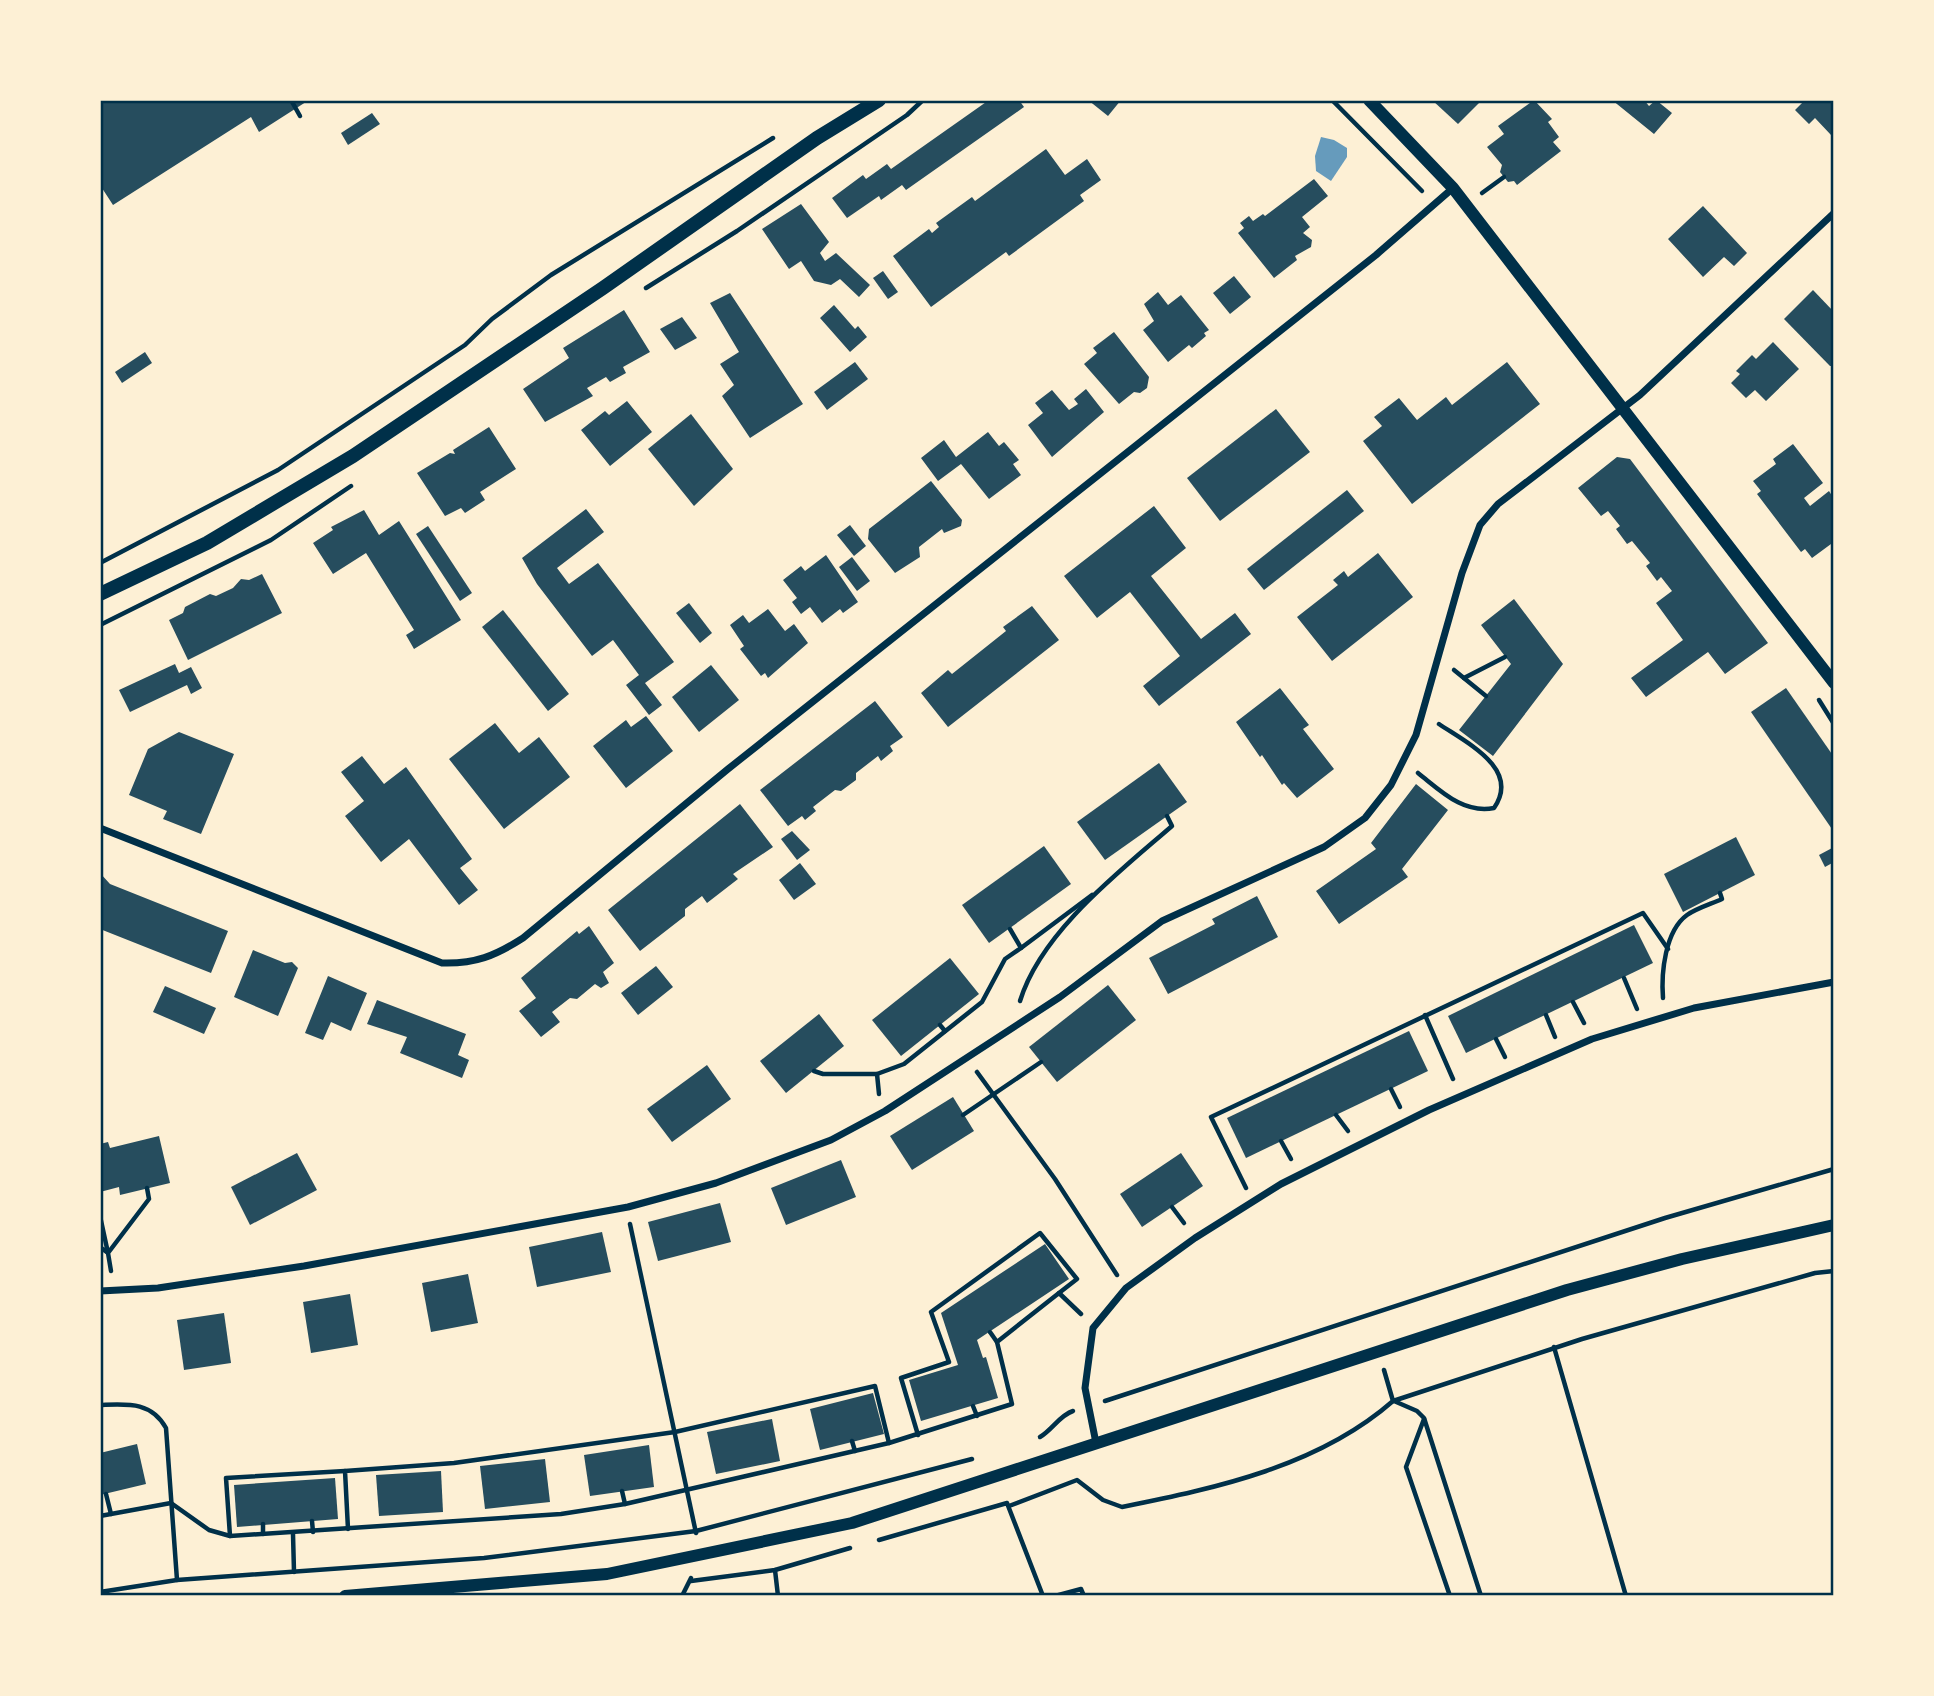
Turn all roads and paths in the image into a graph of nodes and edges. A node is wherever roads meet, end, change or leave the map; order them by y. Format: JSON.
{"nodes":[{"id":1,"x":291,"y":100,"type":"edge"},
{"id":2,"x":879,"y":100,"type":"edge"},
{"id":3,"x":1369,"y":100,"type":"edge"},
{"id":4,"x":300,"y":116,"type":"dead end"},
{"id":5,"x":782,"y":133,"type":"dead end"},
{"id":6,"x":1504,"y":177,"type":"dead end"},
{"id":7,"x":1452,"y":188,"type":"junction"},
{"id":8,"x":1481,"y":193,"type":"dead end"},
{"id":9,"x":1834,"y":213,"type":"edge"},
{"id":10,"x":1623,"y":409,"type":"junction"},
{"id":11,"x":100,"y":563,"type":"edge"},
{"id":12,"x":100,"y":594,"type":"edge"},
{"id":13,"x":1438,"y":657,"type":"junction"},
{"id":14,"x":1505,"y":657,"type":"dead end"},
{"id":15,"x":1464,"y":678,"type":"junction"},
{"id":16,"x":1834,"y":683,"type":"edge"},
{"id":17,"x":1486,"y":696,"type":"dead end"},
{"id":18,"x":1422,"y":713,"type":"junction"},
{"id":19,"x":1403,"y":762,"type":"junction"},
{"id":20,"x":1167,"y":816,"type":"dead end"},
{"id":21,"x":100,"y":828,"type":"edge"},
{"id":22,"x":1102,"y":887,"type":"junction"},
{"id":23,"x":1720,"y":893,"type":"dead end"},
{"id":24,"x":1010,"y":929,"type":"dead end"},
{"id":25,"x":1021,"y":948,"type":"junction"},
{"id":26,"x":1668,"y":949,"type":"junction"},
{"id":27,"x":1624,"y":978,"type":"dead end"},
{"id":28,"x":1834,"y":982,"type":"edge"},
{"id":29,"x":1668,"y":1015,"type":"junction"},
{"id":30,"x":1425,"y":1016,"type":"junction"},
{"id":31,"x":1023,"y":1020,"type":"junction"},
{"id":32,"x":1643,"y":1022,"type":"junction"},
{"id":33,"x":940,"y":1025,"type":"dead end"},
{"id":34,"x":945,"y":1031,"type":"junction"},
{"id":35,"x":966,"y":1057,"type":"junction"},
{"id":36,"x":1041,"y":1062,"type":"dead end"},
{"id":37,"x":814,"y":1071,"type":"dead end"},
{"id":38,"x":993,"y":1095,"type":"junction"},
{"id":39,"x":1461,"y":1096,"type":"junction"},
{"id":40,"x":964,"y":1115,"type":"dead end"},
{"id":41,"x":1834,"y":1169,"type":"edge"},
{"id":42,"x":147,"y":1188,"type":"dead end"},
{"id":43,"x":1253,"y":1202,"type":"junction"},
{"id":44,"x":628,"y":1207,"type":"junction"},
{"id":45,"x":100,"y":1216,"type":"edge"},
{"id":46,"x":1834,"y":1225,"type":"edge"},
{"id":47,"x":100,"y":1247,"type":"edge"},
{"id":48,"x":108,"y":1253,"type":"junction"},
{"id":49,"x":1834,"y":1271,"type":"edge"},
{"id":50,"x":1126,"y":1288,"type":"junction"},
{"id":51,"x":114,"y":1290,"type":"junction"},
{"id":52,"x":100,"y":1291,"type":"edge"},
{"id":53,"x":1059,"y":1293,"type":"junction"},
{"id":54,"x":1093,"y":1328,"type":"junction"},
{"id":55,"x":990,"y":1332,"type":"dead end"},
{"id":56,"x":997,"y":1342,"type":"junction"},
{"id":57,"x":1554,"y":1348,"type":"junction"},
{"id":58,"x":1378,"y":1351,"type":"junction"},
{"id":59,"x":1393,"y":1401,"type":"junction"},
{"id":60,"x":100,"y":1405,"type":"edge"},
{"id":61,"x":973,"y":1406,"type":"dead end"},
{"id":62,"x":1088,"y":1407,"type":"junction"},
{"id":63,"x":977,"y":1416,"type":"junction"},
{"id":64,"x":1424,"y":1418,"type":"junction"},
{"id":65,"x":675,"y":1432,"type":"junction"},
{"id":66,"x":918,"y":1435,"type":"junction"},
{"id":67,"x":852,"y":1441,"type":"dead end"},
{"id":68,"x":889,"y":1443,"type":"junction"},
{"id":69,"x":1031,"y":1443,"type":"dead end"},
{"id":70,"x":1096,"y":1443,"type":"junction"},
{"id":71,"x":855,"y":1451,"type":"junction"},
{"id":72,"x":977,"y":1457,"type":"dead end"},
{"id":73,"x":748,"y":1467,"type":"dead end"},
{"id":74,"x":345,"y":1471,"type":"junction"},
{"id":75,"x":750,"y":1477,"type":"junction"},
{"id":76,"x":622,"y":1491,"type":"dead end"},
{"id":77,"x":688,"y":1492,"type":"junction"},
{"id":78,"x":106,"y":1493,"type":"dead end"},
{"id":79,"x":171,"y":1503,"type":"junction"},
{"id":80,"x":625,"y":1504,"type":"junction"},
{"id":81,"x":516,"y":1506,"type":"dead end"},
{"id":82,"x":1009,"y":1506,"type":"junction"},
{"id":83,"x":111,"y":1514,"type":"junction"},
{"id":84,"x":411,"y":1514,"type":"dead end"},
{"id":85,"x":519,"y":1515,"type":"junction"},
{"id":86,"x":100,"y":1516,"type":"edge"},
{"id":87,"x":312,"y":1521,"type":"dead end"},
{"id":88,"x":694,"y":1521,"type":"dead end"},
{"id":89,"x":411,"y":1523,"type":"junction"},
{"id":90,"x":263,"y":1524,"type":"dead end"},
{"id":91,"x":348,"y":1529,"type":"junction"},
{"id":92,"x":313,"y":1532,"type":"junction"},
{"id":93,"x":263,"y":1534,"type":"junction"},
{"id":94,"x":293,"y":1534,"type":"junction"},
{"id":95,"x":230,"y":1536,"type":"junction"},
{"id":96,"x":878,"y":1540,"type":"dead end"},
{"id":97,"x":852,"y":1547,"type":"dead end"},
{"id":98,"x":775,"y":1570,"type":"junction"},
{"id":99,"x":294,"y":1572,"type":"junction"},
{"id":100,"x":177,"y":1580,"type":"junction"},
{"id":101,"x":677,"y":1584,"type":"dead end"},
{"id":102,"x":100,"y":1592,"type":"edge"},
{"id":103,"x":345,"y":1596,"type":"edge"},
{"id":104,"x":778,"y":1596,"type":"edge"},
{"id":105,"x":1043,"y":1596,"type":"edge"},
{"id":106,"x":1055,"y":1596,"type":"edge"},
{"id":107,"x":1084,"y":1596,"type":"edge"},
{"id":108,"x":1450,"y":1596,"type":"edge"},
{"id":109,"x":1481,"y":1596,"type":"edge"},
{"id":110,"x":1626,"y":1596,"type":"edge"}],
"edges":[{"from":1,"to":4,"type":"path"},
{"from":2,"to":12,"type":"main road"},
{"from":3,"to":7,"type":"street"},
{"from":5,"to":11,"type":"path"},
{"from":6,"to":8,"type":"path"},
{"from":7,"to":10,"type":"street"},
{"from":7,"to":21,"type":"street"},
{"from":9,"to":10,"type":"street"},
{"from":10,"to":13,"type":"street"},
{"from":10,"to":16,"type":"street"},
{"from":13,"to":15,"type":"path"},
{"from":13,"to":18,"type":"street"},
{"from":14,"to":15,"type":"path"},
{"from":15,"to":17,"type":"path"},
{"from":18,"to":19,"type":"street"},
{"from":18,"to":19,"type":"path"},
{"from":19,"to":31,"type":"street"},
{"from":20,"to":22,"type":"path"},
{"from":22,"to":25,"type":"path"},
{"from":22,"to":31,"type":"path"},
{"from":23,"to":26,"type":"path"},
{"from":24,"to":25,"type":"path"},
{"from":25,"to":34,"type":"path"},
{"from":26,"to":29,"type":"path"},
{"from":26,"to":30,"type":"path"},
{"from":27,"to":32,"type":"path"},
{"from":28,"to":29,"type":"street"},
{"from":29,"to":32,"type":"street"},
{"from":30,"to":39,"type":"path"},
{"from":30,"to":43,"type":"path"},
{"from":31,"to":35,"type":"street"},
{"from":32,"to":39,"type":"street"},
{"from":33,"to":34,"type":"path"},
{"from":34,"to":37,"type":"path"},
{"from":35,"to":38,"type":"path"},
{"from":35,"to":44,"type":"street"},
{"from":36,"to":38,"type":"path"},
{"from":38,"to":40,"type":"path"},
{"from":38,"to":50,"type":"path"},
{"from":39,"to":43,"type":"street"},
{"from":41,"to":62,"type":"path"},
{"from":42,"to":48,"type":"path"},
{"from":43,"to":50,"type":"street"},
{"from":44,"to":51,"type":"street"},
{"from":44,"to":65,"type":"path"},
{"from":45,"to":48,"type":"path"},
{"from":46,"to":58,"type":"street"},
{"from":47,"to":48,"type":"path"},
{"from":48,"to":51,"type":"path"},
{"from":49,"to":57,"type":"path"},
{"from":50,"to":54,"type":"street"},
{"from":51,"to":52,"type":"street"},
{"from":53,"to":54,"type":"path"},
{"from":53,"to":56,"type":"path"},
{"from":53,"to":66,"type":"path"},
{"from":54,"to":62,"type":"street"},
{"from":55,"to":56,"type":"path"},
{"from":56,"to":63,"type":"path"},
{"from":57,"to":59,"type":"path"},
{"from":57,"to":110,"type":"path"},
{"from":58,"to":59,"type":"path"},
{"from":58,"to":70,"type":"street"},
{"from":59,"to":64,"type":"path"},
{"from":59,"to":82,"type":"path"},
{"from":60,"to":79,"type":"path"},
{"from":61,"to":63,"type":"path"},
{"from":62,"to":69,"type":"path"},
{"from":62,"to":70,"type":"street"},
{"from":63,"to":66,"type":"path"},
{"from":64,"to":108,"type":"path"},
{"from":64,"to":109,"type":"path"},
{"from":65,"to":68,"type":"path"},
{"from":65,"to":74,"type":"path"},
{"from":65,"to":77,"type":"path"},
{"from":66,"to":68,"type":"path"},
{"from":67,"to":71,"type":"path"},
{"from":68,"to":71,"type":"path"},
{"from":70,"to":103,"type":"street"},
{"from":71,"to":75,"type":"path"},
{"from":72,"to":99,"type":"path"},
{"from":73,"to":75,"type":"path"},
{"from":74,"to":91,"type":"path"},
{"from":74,"to":95,"type":"path"},
{"from":75,"to":77,"type":"path"},
{"from":76,"to":80,"type":"path"},
{"from":77,"to":80,"type":"path"},
{"from":77,"to":88,"type":"path"},
{"from":78,"to":83,"type":"path"},
{"from":79,"to":83,"type":"path"},
{"from":79,"to":95,"type":"path"},
{"from":79,"to":100,"type":"path"},
{"from":80,"to":85,"type":"path"},
{"from":81,"to":85,"type":"path"},
{"from":82,"to":96,"type":"path"},
{"from":82,"to":105,"type":"path"},
{"from":83,"to":86,"type":"path"},
{"from":84,"to":89,"type":"path"},
{"from":85,"to":89,"type":"path"},
{"from":87,"to":92,"type":"path"},
{"from":89,"to":91,"type":"path"},
{"from":90,"to":93,"type":"path"},
{"from":91,"to":92,"type":"path"},
{"from":92,"to":94,"type":"path"},
{"from":93,"to":94,"type":"path"},
{"from":93,"to":95,"type":"path"},
{"from":94,"to":99,"type":"path"},
{"from":97,"to":98,"type":"path"},
{"from":98,"to":101,"type":"path"},
{"from":98,"to":104,"type":"path"},
{"from":99,"to":100,"type":"path"},
{"from":100,"to":102,"type":"path"},
{"from":106,"to":107,"type":"path"}]}
